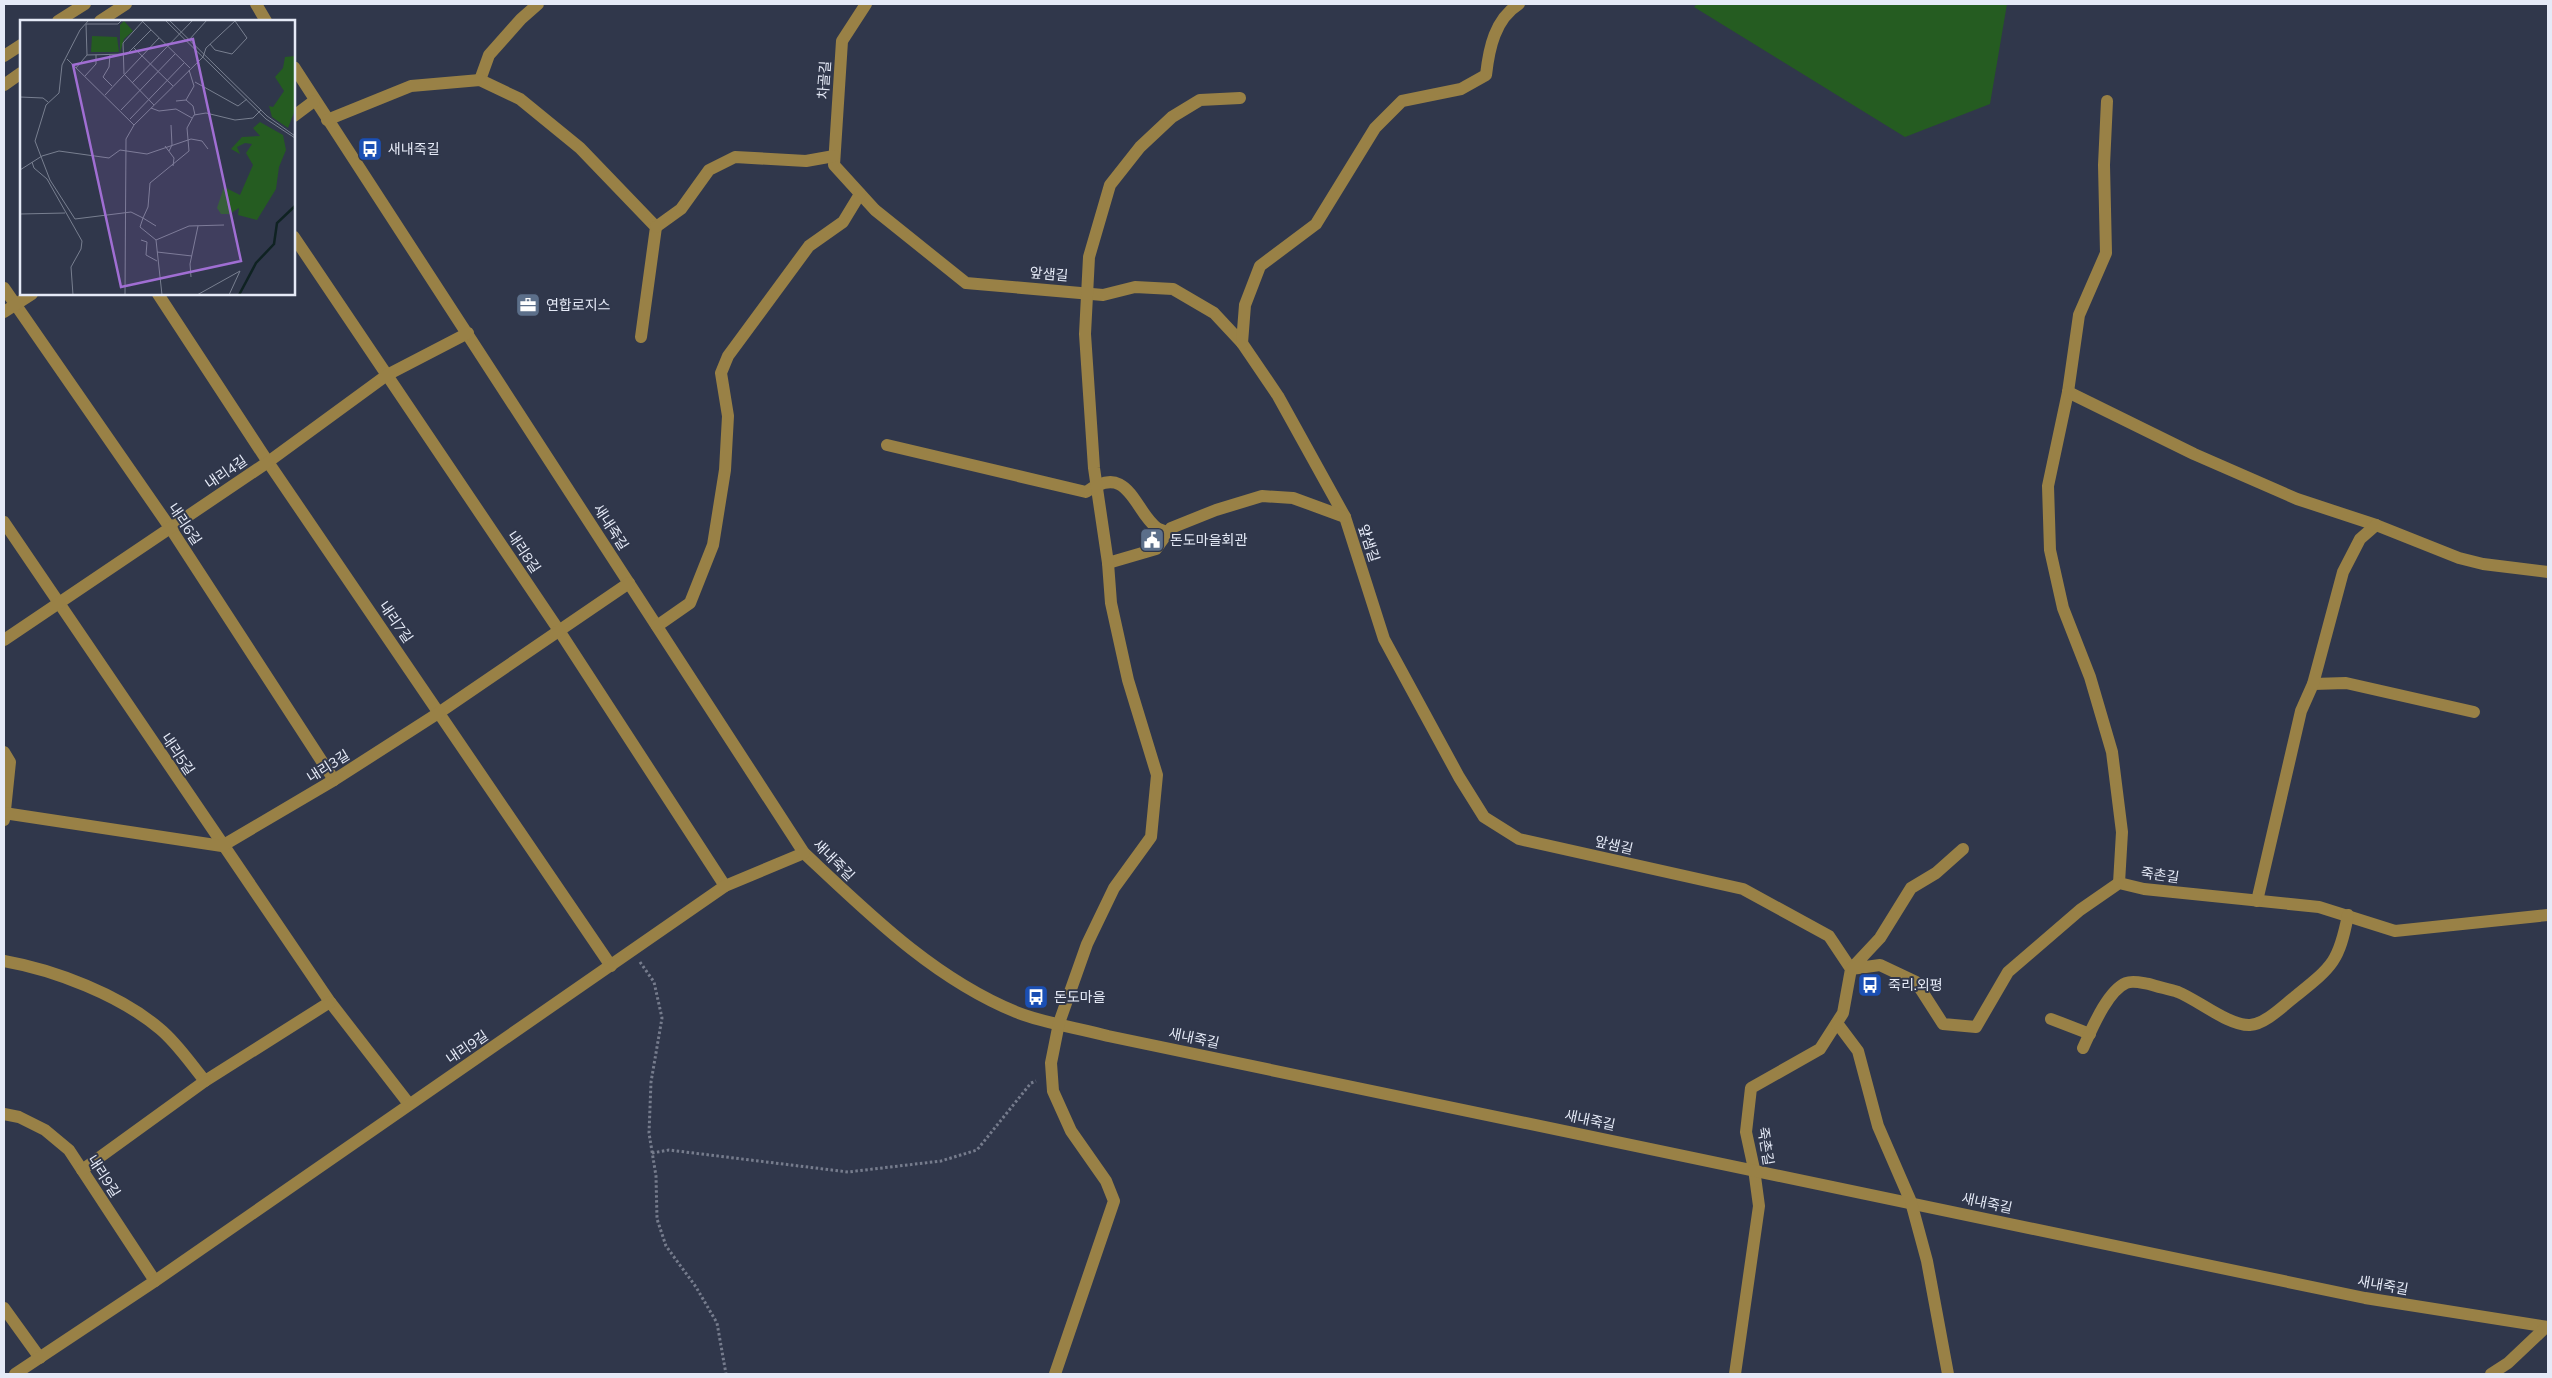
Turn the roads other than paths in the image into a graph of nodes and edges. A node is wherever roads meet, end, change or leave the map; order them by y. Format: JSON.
{"nodes":[{"id":1,"x":85,"y":4,"type":"edge"},
{"id":2,"x":126,"y":4,"type":"edge"},
{"id":3,"x":256,"y":4,"type":"edge"},
{"id":4,"x":538,"y":4,"type":"edge"},
{"id":5,"x":866,"y":4,"type":"edge"},
{"id":6,"x":1519,"y":4,"type":"edge"},
{"id":7,"x":60,"y":20,"type":"edge"},
{"id":8,"x":102,"y":20,"type":"edge"},
{"id":9,"x":265,"y":20,"type":"edge"},
{"id":10,"x":20,"y":46,"type":"edge"},
{"id":11,"x":4,"y":56,"type":"edge"},
{"id":12,"x":295,"y":69,"type":"edge"},
{"id":13,"x":20,"y":74,"type":"edge"},
{"id":14,"x":480,"y":80,"type":"junction"},
{"id":15,"x":4,"y":85,"type":"edge"},
{"id":16,"x":1240,"y":98,"type":"dead end"},
{"id":17,"x":314,"y":101,"type":"junction"},
{"id":18,"x":2108,"y":101,"type":"dead end"},
{"id":19,"x":295,"y":115,"type":"edge"},
{"id":20,"x":326,"y":120,"type":"junction"},
{"id":21,"x":834,"y":161,"type":"junction"},
{"id":22,"x":860,"y":194,"type":"junction"},
{"id":23,"x":656,"y":227,"type":"junction"},
{"id":24,"x":295,"y":238,"type":"edge"},
{"id":25,"x":4,"y":288,"type":"edge"},
{"id":26,"x":1087,"y":293,"type":"junction"},
{"id":27,"x":30,"y":295,"type":"edge"},
{"id":28,"x":159,"y":295,"type":"edge"},
{"id":29,"x":15,"y":305,"type":"junction"},
{"id":30,"x":4,"y":312,"type":"edge"},
{"id":31,"x":468,"y":333,"type":"junction"},
{"id":32,"x":641,"y":337,"type":"dead end"},
{"id":33,"x":1242,"y":343,"type":"junction"},
{"id":34,"x":387,"y":375,"type":"junction"},
{"id":35,"x":2068,"y":392,"type":"junction"},
{"id":36,"x":887,"y":445,"type":"dead end"},
{"id":37,"x":268,"y":462,"type":"junction"},
{"id":38,"x":1096,"y":485,"type":"junction"},
{"id":39,"x":1345,"y":518,"type":"junction"},
{"id":40,"x":4,"y":522,"type":"edge"},
{"id":41,"x":2376,"y":525,"type":"junction"},
{"id":42,"x":171,"y":529,"type":"junction"},
{"id":43,"x":1168,"y":532,"type":"junction"},
{"id":44,"x":1108,"y":563,"type":"junction"},
{"id":45,"x":2548,"y":572,"type":"edge"},
{"id":46,"x":629,"y":583,"type":"junction"},
{"id":47,"x":57,"y":603,"type":"junction"},
{"id":48,"x":657,"y":626,"type":"junction"},
{"id":49,"x":560,"y":632,"type":"junction"},
{"id":50,"x":4,"y":640,"type":"edge"},
{"id":51,"x":2313,"y":684,"type":"junction"},
{"id":52,"x":440,"y":712,"type":"junction"},
{"id":53,"x":2474,"y":712,"type":"dead end"},
{"id":54,"x":4,"y":752,"type":"edge"},
{"id":55,"x":334,"y":780,"type":"junction"},
{"id":56,"x":4,"y":816,"type":"edge"},
{"id":57,"x":222,"y":846,"type":"junction"},
{"id":58,"x":1963,"y":849,"type":"dead end"},
{"id":59,"x":804,"y":853,"type":"junction"},
{"id":60,"x":2119,"y":883,"type":"junction"},
{"id":61,"x":725,"y":886,"type":"junction"},
{"id":62,"x":2257,"y":901,"type":"junction"},
{"id":63,"x":2348,"y":915,"type":"junction"},
{"id":64,"x":2548,"y":915,"type":"edge"},
{"id":65,"x":4,"y":962,"type":"edge"},
{"id":66,"x":611,"y":966,"type":"junction"},
{"id":67,"x":1851,"y":969,"type":"junction"},
{"id":68,"x":330,"y":1002,"type":"junction"},
{"id":69,"x":2051,"y":1019,"type":"dead end"},
{"id":70,"x":1059,"y":1023,"type":"junction"},
{"id":71,"x":1837,"y":1023,"type":"junction"},
{"id":72,"x":2090,"y":1034,"type":"junction"},
{"id":73,"x":2083,"y":1048,"type":"dead end"},
{"id":74,"x":205,"y":1081,"type":"junction"},
{"id":75,"x":409,"y":1104,"type":"junction"},
{"id":76,"x":4,"y":1114,"type":"edge"},
{"id":77,"x":1754,"y":1169,"type":"junction"},
{"id":78,"x":82,"y":1170,"type":"junction"},
{"id":79,"x":1911,"y":1202,"type":"junction"},
{"id":80,"x":155,"y":1281,"type":"junction"},
{"id":81,"x":4,"y":1308,"type":"edge"},
{"id":82,"x":2547,"y":1327,"type":"edge"},
{"id":83,"x":40,"y":1358,"type":"junction"},
{"id":84,"x":15,"y":1374,"type":"edge"},
{"id":85,"x":1055,"y":1374,"type":"edge"},
{"id":86,"x":1735,"y":1374,"type":"edge"},
{"id":87,"x":1948,"y":1374,"type":"edge"},
{"id":88,"x":2491,"y":1374,"type":"edge"}],
"edges":[{"from":1,"to":7,"type":"street"},
{"from":2,"to":8,"type":"street"},
{"from":3,"to":9,"type":"street"},
{"from":4,"to":14,"type":"street"},
{"from":5,"to":21,"type":"street","name":"차골길"},
{"from":6,"to":33,"type":"street"},
{"from":10,"to":11,"type":"street"},
{"from":12,"to":17,"type":"street","name":"새내죽길"},
{"from":13,"to":15,"type":"street"},
{"from":14,"to":20,"type":"street"},
{"from":14,"to":23,"type":"street"},
{"from":16,"to":26,"type":"street"},
{"from":17,"to":19,"type":"street"},
{"from":17,"to":20,"type":"street","name":"새내죽길"},
{"from":18,"to":35,"type":"street"},
{"from":20,"to":31,"type":"street","name":"새내죽길"},
{"from":21,"to":22,"type":"street","name":"앞샘길"},
{"from":21,"to":23,"type":"street"},
{"from":22,"to":26,"type":"street","name":"앞샘길"},
{"from":22,"to":48,"type":"street"},
{"from":23,"to":32,"type":"street"},
{"from":24,"to":34,"type":"street","name":"내리8길"},
{"from":25,"to":29,"type":"street","name":"내리6길"},
{"from":26,"to":33,"type":"street","name":"앞샘길"},
{"from":26,"to":38,"type":"street"},
{"from":27,"to":29,"type":"street"},
{"from":28,"to":37,"type":"street","name":"내리7길"},
{"from":29,"to":30,"type":"street"},
{"from":29,"to":42,"type":"street","name":"내리6길"},
{"from":31,"to":34,"type":"street","name":"내리4길"},
{"from":31,"to":46,"type":"street","name":"새내죽길"},
{"from":33,"to":39,"type":"street","name":"앞샘길"},
{"from":34,"to":37,"type":"street","name":"내리4길"},
{"from":34,"to":49,"type":"street","name":"내리8길"},
{"from":35,"to":41,"type":"street"},
{"from":35,"to":60,"type":"street"},
{"from":36,"to":38,"type":"street"},
{"from":37,"to":42,"type":"street","name":"내리4길"},
{"from":37,"to":52,"type":"street","name":"내리7길"},
{"from":38,"to":43,"type":"street"},
{"from":38,"to":44,"type":"street"},
{"from":39,"to":43,"type":"street"},
{"from":39,"to":67,"type":"street","name":"앞샘길"},
{"from":40,"to":47,"type":"street","name":"내리5길"},
{"from":41,"to":45,"type":"street"},
{"from":41,"to":51,"type":"street"},
{"from":42,"to":47,"type":"street","name":"내리4길"},
{"from":42,"to":55,"type":"street","name":"내리6길"},
{"from":43,"to":44,"type":"street"},
{"from":44,"to":70,"type":"street"},
{"from":46,"to":48,"type":"street","name":"새내죽길"},
{"from":46,"to":49,"type":"street","name":"내리3길"},
{"from":47,"to":50,"type":"street","name":"내리4길"},
{"from":47,"to":57,"type":"street","name":"내리5길"},
{"from":48,"to":59,"type":"street","name":"새내죽길"},
{"from":49,"to":52,"type":"street","name":"내리3길"},
{"from":49,"to":61,"type":"street","name":"내리8길"},
{"from":51,"to":53,"type":"street"},
{"from":51,"to":62,"type":"street"},
{"from":52,"to":55,"type":"street","name":"내리3길"},
{"from":52,"to":66,"type":"street","name":"내리7길"},
{"from":54,"to":56,"type":"street"},
{"from":55,"to":57,"type":"street","name":"내리3길"},
{"from":56,"to":57,"type":"street"},
{"from":57,"to":68,"type":"street","name":"내리5길"},
{"from":58,"to":67,"type":"street"},
{"from":59,"to":61,"type":"street","name":"내리9길"},
{"from":59,"to":70,"type":"street","name":"새내죽길"},
{"from":60,"to":62,"type":"street","name":"죽촌길"},
{"from":60,"to":67,"type":"street"},
{"from":61,"to":66,"type":"street","name":"내리9길"},
{"from":62,"to":63,"type":"street","name":"죽촌길"},
{"from":63,"to":64,"type":"street","name":"죽촌길"},
{"from":63,"to":72,"type":"street"},
{"from":65,"to":74,"type":"street"},
{"from":66,"to":75,"type":"street","name":"내리9길"},
{"from":67,"to":71,"type":"street","name":"죽촌길"},
{"from":68,"to":74,"type":"street"},
{"from":68,"to":75,"type":"street","name":"내리5길"},
{"from":69,"to":72,"type":"street"},
{"from":70,"to":77,"type":"street","name":"새내죽길"},
{"from":70,"to":85,"type":"street"},
{"from":71,"to":77,"type":"street","name":"죽촌길"},
{"from":71,"to":79,"type":"street"},
{"from":72,"to":73,"type":"street"},
{"from":74,"to":78,"type":"street"},
{"from":75,"to":80,"type":"street","name":"내리9길"},
{"from":76,"to":78,"type":"street","name":"내리9길"},
{"from":77,"to":79,"type":"street","name":"새내죽길"},
{"from":77,"to":86,"type":"street","name":"죽촌길"},
{"from":78,"to":80,"type":"street","name":"내리9길"},
{"from":79,"to":82,"type":"street","name":"새내죽길"},
{"from":79,"to":87,"type":"street"},
{"from":80,"to":83,"type":"street","name":"내리9길"},
{"from":81,"to":83,"type":"street"},
{"from":82,"to":88,"type":"street"},
{"from":83,"to":84,"type":"street","name":"내리9길"}]}
